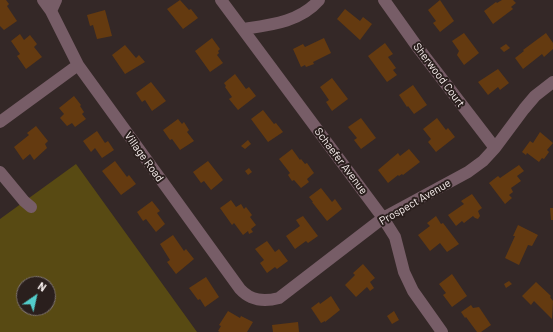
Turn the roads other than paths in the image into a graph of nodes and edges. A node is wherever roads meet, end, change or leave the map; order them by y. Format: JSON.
{"nodes":[{"id":1,"x":43,"y":0,"type":"edge"},
{"id":2,"x":56,"y":0,"type":"edge"},
{"id":3,"x":221,"y":0,"type":"edge"},
{"id":4,"x":319,"y":0,"type":"edge"},
{"id":5,"x":384,"y":0,"type":"edge"},
{"id":6,"x":51,"y":11,"type":"junction"},
{"id":7,"x":243,"y":29,"type":"junction"},
{"id":8,"x":78,"y":65,"type":"junction"},
{"id":9,"x":553,"y":82,"type":"edge"},
{"id":10,"x":0,"y":122,"type":"edge"},
{"id":11,"x":495,"y":148,"type":"junction"},
{"id":12,"x":0,"y":172,"type":"edge"},
{"id":13,"x":31,"y":207,"type":"dead end"},
{"id":14,"x":383,"y":218,"type":"junction"},
{"id":15,"x":260,"y":301,"type":"joint"},
{"id":16,"x":442,"y":332,"type":"edge"}],
"edges":[{"from":1,"to":6,"type":"street","name":"Village Road"},
{"from":2,"to":6,"type":"street"},
{"from":3,"to":7,"type":"street","name":"Schaefer Avenue"},
{"from":4,"to":7,"type":"street"},
{"from":5,"to":11,"type":"street","name":"Sherwood Court"},
{"from":6,"to":8,"type":"street","name":"Village Road"},
{"from":7,"to":14,"type":"street","name":"Schaefer Avenue"},
{"from":8,"to":10,"type":"street"},
{"from":8,"to":15,"type":"street","name":"Village Road"},
{"from":9,"to":11,"type":"street","name":"Prospect Avenue"},
{"from":11,"to":14,"type":"street","name":"Prospect Avenue"},
{"from":12,"to":13,"type":"street"},
{"from":14,"to":15,"type":"street","name":"Prospect Avenue"},
{"from":14,"to":16,"type":"street","name":"Schaefer Avenue"}]}
